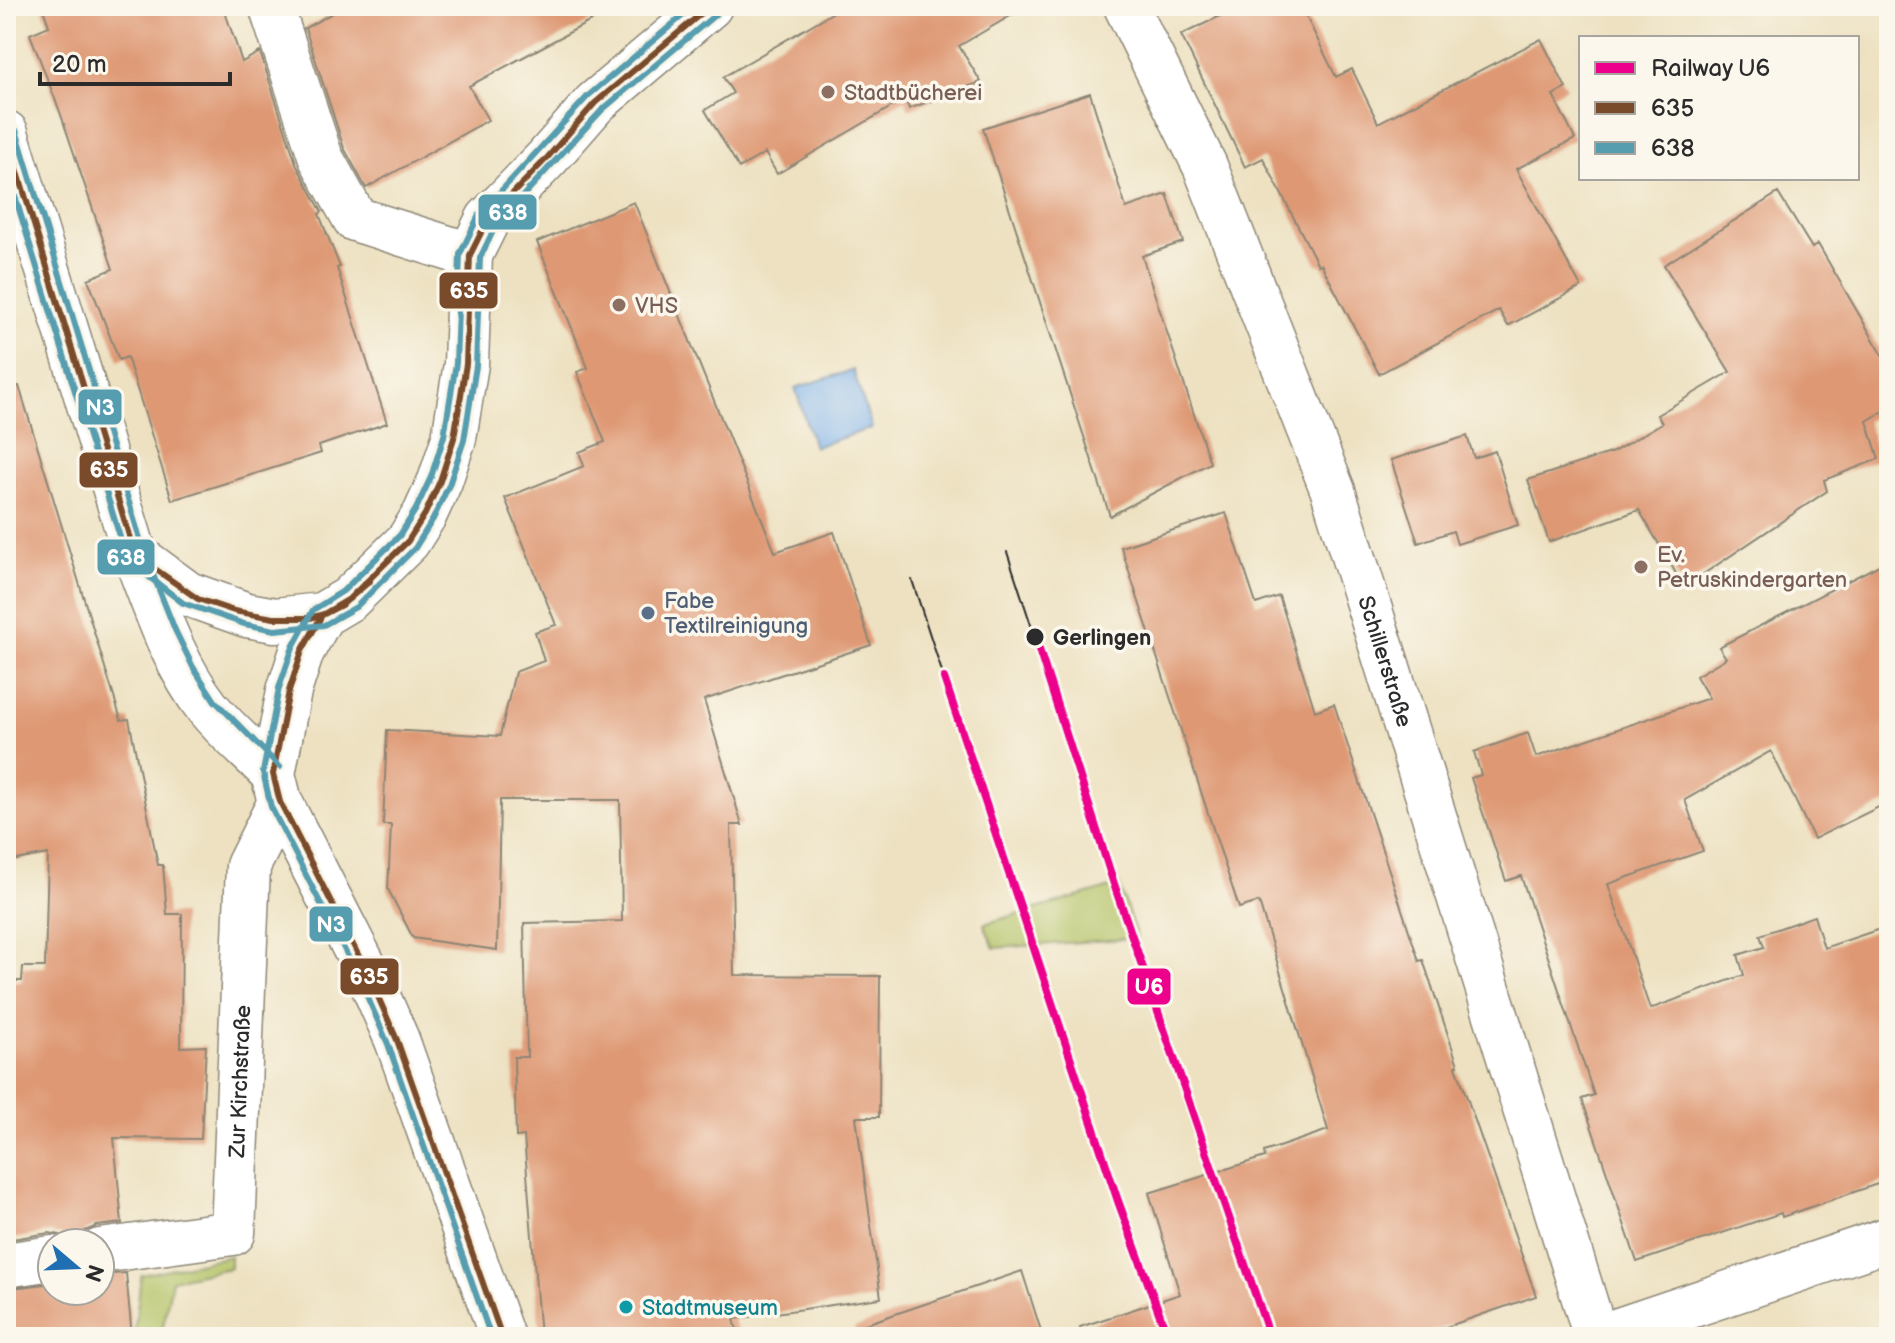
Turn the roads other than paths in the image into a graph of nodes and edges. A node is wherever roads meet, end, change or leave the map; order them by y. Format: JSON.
{"nodes":[{"id":1,"x":271,"y":6,"type":"edge"},
{"id":2,"x":710,"y":6,"type":"edge"},
{"id":3,"x":1126,"y":6,"type":"edge"},
{"id":4,"x":6,"y":133,"type":"edge"},
{"id":5,"x":470,"y":255,"type":"junction"},
{"id":6,"x":135,"y":555,"type":"junction"},
{"id":7,"x":322,"y":615,"type":"junction"},
{"id":8,"x":277,"y":788,"type":"junction"},
{"id":9,"x":1889,"y":1239,"type":"edge"},
{"id":10,"x":116,"y":1249,"type":"edge"},
{"id":11,"x":36,"y":1260,"type":"edge"},
{"id":12,"x":6,"y":1265,"type":"edge"},
{"id":13,"x":502,"y":1337,"type":"edge"},
{"id":14,"x":1597,"y":1337,"type":"edge"}],
"edges":[{"from":1,"to":5,"type":"street"},
{"from":2,"to":5,"type":"street"},
{"from":3,"to":14,"type":"street","name":"Schillerstraße"},
{"from":4,"to":6,"type":"street"},
{"from":5,"to":7,"type":"street"},
{"from":6,"to":7,"type":"street"},
{"from":6,"to":8,"type":"street"},
{"from":7,"to":8,"type":"street"},
{"from":8,"to":10,"type":"street","name":"Zur Kirchstraße"},
{"from":8,"to":13,"type":"street"},
{"from":9,"to":14,"type":"street"},
{"from":11,"to":12,"type":"street"}]}
